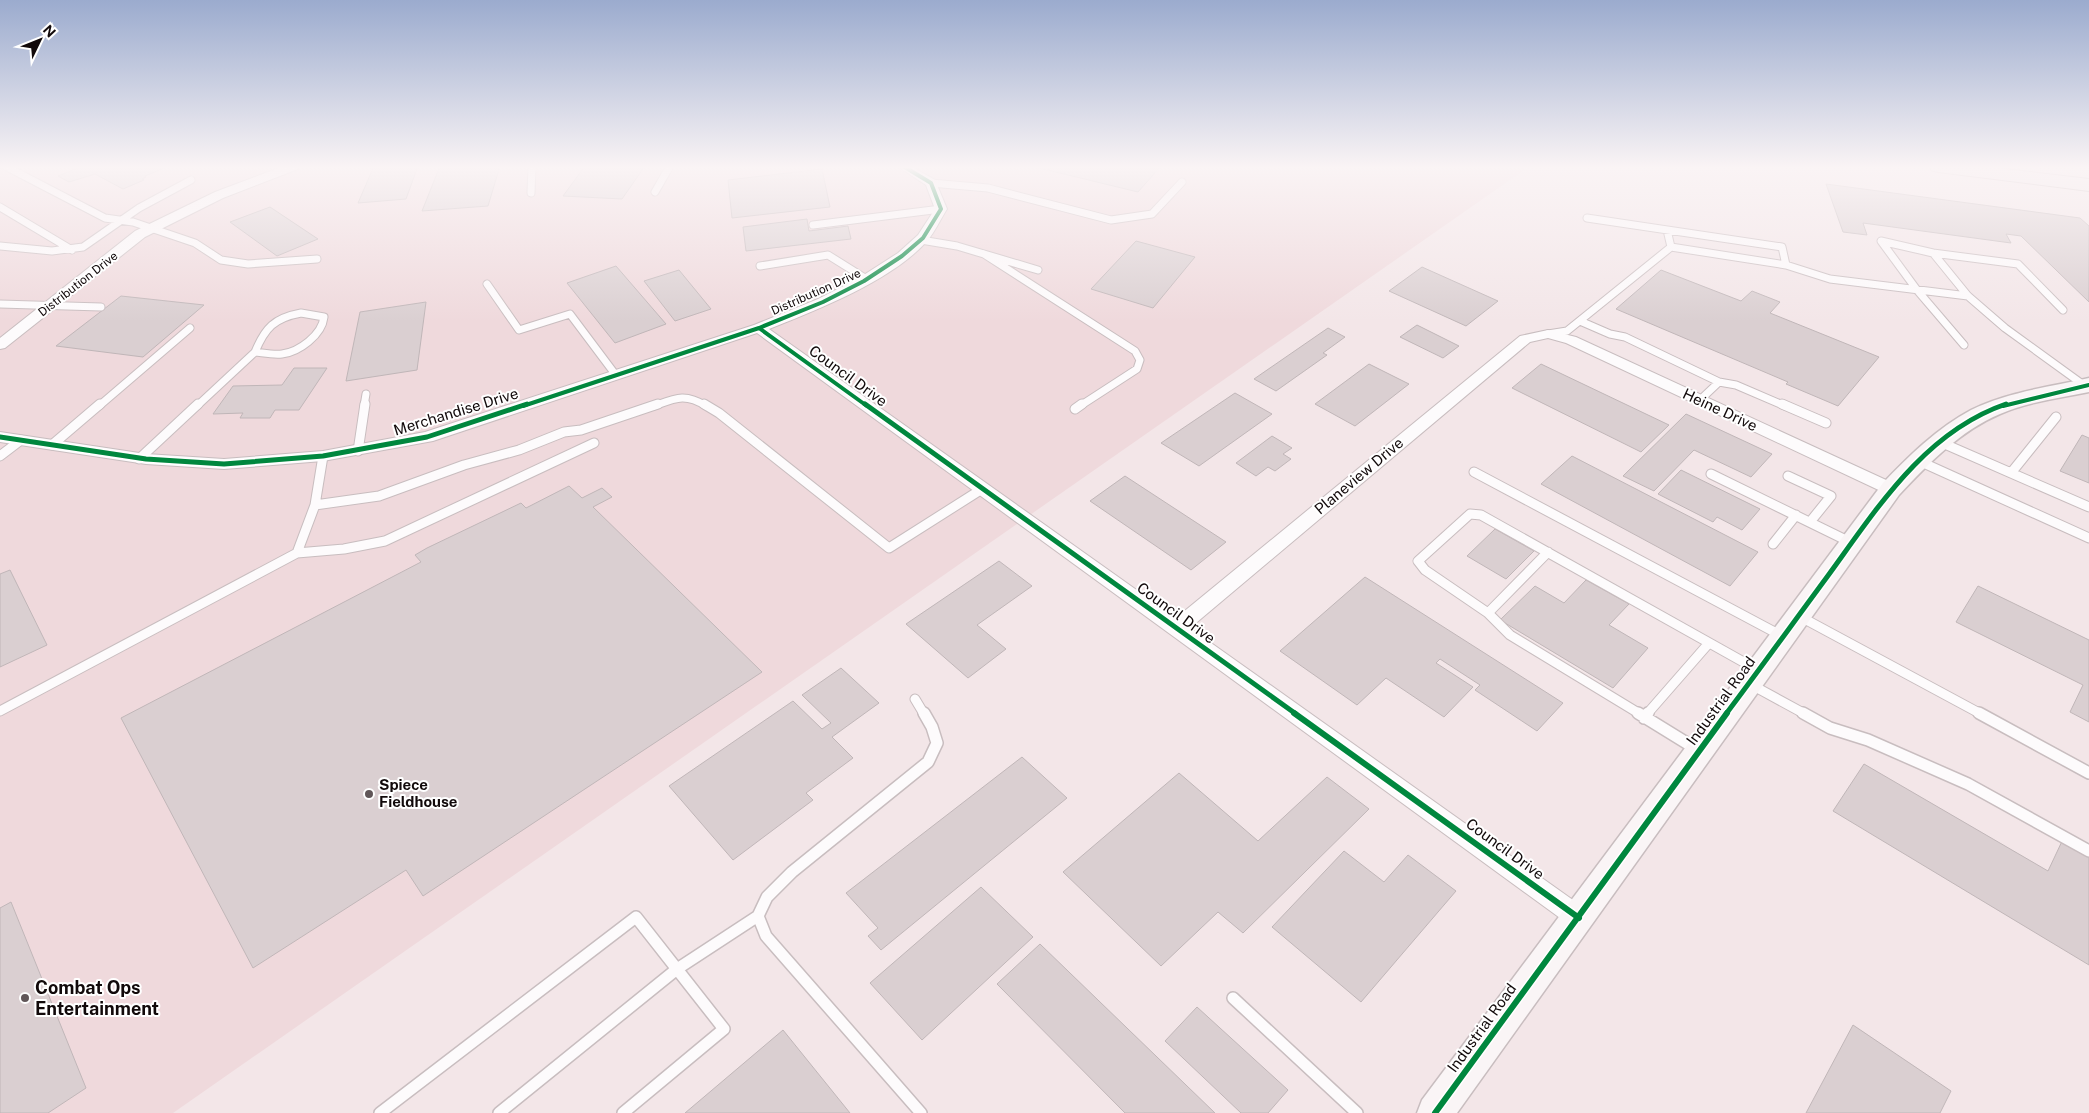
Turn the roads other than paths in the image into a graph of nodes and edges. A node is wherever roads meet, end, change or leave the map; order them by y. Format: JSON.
{"nodes":[{"id":1,"x":18,"y":218,"type":"edge"},
{"id":2,"x":105,"y":218,"type":"edge"},
{"id":3,"x":126,"y":218,"type":"edge"},
{"id":4,"x":174,"y":218,"type":"edge"},
{"id":5,"x":869,"y":218,"type":"edge"},
{"id":6,"x":935,"y":218,"type":"edge"},
{"id":7,"x":1103,"y":218,"type":"edge"},
{"id":8,"x":1125,"y":218,"type":"edge"},
{"id":9,"x":1587,"y":218,"type":"dead end"},
{"id":10,"x":123,"y":220,"type":"junction"},
{"id":11,"x":813,"y":225,"type":"dead end"},
{"id":12,"x":150,"y":230,"type":"junction"},
{"id":13,"x":1667,"y":230,"type":"junction"},
{"id":14,"x":921,"y":240,"type":"junction"},
{"id":15,"x":0,"y":246,"type":"edge"},
{"id":16,"x":1671,"y":247,"type":"junction"},
{"id":17,"x":72,"y":250,"type":"junction"},
{"id":18,"x":1933,"y":253,"type":"junction"},
{"id":19,"x":984,"y":254,"type":"junction"},
{"id":20,"x":317,"y":259,"type":"dead end"},
{"id":21,"x":1786,"y":265,"type":"junction"},
{"id":22,"x":760,"y":266,"type":"dead end"},
{"id":23,"x":1038,"y":270,"type":"dead end"},
{"id":24,"x":868,"y":280,"type":"junction"},
{"id":25,"x":487,"y":284,"type":"dead end"},
{"id":26,"x":1917,"y":290,"type":"junction"},
{"id":27,"x":1968,"y":296,"type":"junction"},
{"id":28,"x":4,"y":305,"type":"edge"},
{"id":29,"x":50,"y":306,"type":"junction"},
{"id":30,"x":101,"y":307,"type":"dead end"},
{"id":31,"x":2063,"y":310,"type":"dead end"},
{"id":32,"x":0,"y":312,"type":"edge"},
{"id":33,"x":1580,"y":321,"type":"junction"},
{"id":34,"x":190,"y":328,"type":"dead end"},
{"id":35,"x":760,"y":328,"type":"junction"},
{"id":36,"x":1548,"y":334,"type":"junction"},
{"id":37,"x":0,"y":345,"type":"edge"},
{"id":38,"x":1964,"y":345,"type":"dead end"},
{"id":39,"x":255,"y":352,"type":"junction"},
{"id":40,"x":614,"y":374,"type":"junction"},
{"id":41,"x":1719,"y":382,"type":"junction"},
{"id":42,"x":2087,"y":386,"type":"edge"},
{"id":43,"x":366,"y":394,"type":"dead end"},
{"id":44,"x":1700,"y":400,"type":"junction"},
{"id":45,"x":1075,"y":409,"type":"dead end"},
{"id":46,"x":2056,"y":417,"type":"dead end"},
{"id":47,"x":1826,"y":423,"type":"dead end"},
{"id":48,"x":581,"y":430,"type":"joint"},
{"id":49,"x":0,"y":437,"type":"edge"},
{"id":50,"x":21,"y":440,"type":"junction"},
{"id":51,"x":1940,"y":442,"type":"junction"},
{"id":52,"x":594,"y":443,"type":"dead end"},
{"id":53,"x":52,"y":445,"type":"junction"},
{"id":54,"x":358,"y":451,"type":"junction"},
{"id":55,"x":0,"y":456,"type":"edge"},
{"id":56,"x":323,"y":456,"type":"junction"},
{"id":57,"x":139,"y":459,"type":"junction"},
{"id":58,"x":1919,"y":461,"type":"junction"},
{"id":59,"x":1474,"y":472,"type":"dead end"},
{"id":60,"x":2011,"y":472,"type":"junction"},
{"id":61,"x":1711,"y":474,"type":"dead end"},
{"id":62,"x":1788,"y":476,"type":"dead end"},
{"id":63,"x":982,"y":489,"type":"junction"},
{"id":64,"x":1891,"y":489,"type":"junction"},
{"id":65,"x":315,"y":505,"type":"junction"},
{"id":66,"x":2089,"y":506,"type":"edge"},
{"id":67,"x":1796,"y":515,"type":"junction"},
{"id":68,"x":1810,"y":522,"type":"junction"},
{"id":69,"x":2089,"y":538,"type":"edge"},
{"id":70,"x":1852,"y":542,"type":"junction"},
{"id":71,"x":1773,"y":544,"type":"dead end"},
{"id":72,"x":297,"y":552,"type":"junction"},
{"id":73,"x":1548,"y":552,"type":"junction"},
{"id":74,"x":1488,"y":612,"type":"junction"},
{"id":75,"x":1791,"y":626,"type":"junction"},
{"id":76,"x":1176,"y":629,"type":"junction"},
{"id":77,"x":1709,"y":643,"type":"junction"},
{"id":78,"x":1754,"y":677,"type":"junction"},
{"id":79,"x":916,"y":699,"type":"dead end"},
{"id":80,"x":0,"y":711,"type":"edge"},
{"id":81,"x":1644,"y":718,"type":"junction"},
{"id":82,"x":1700,"y":752,"type":"junction"},
{"id":83,"x":2089,"y":773,"type":"edge"},
{"id":84,"x":2089,"y":851,"type":"edge"},
{"id":85,"x":758,"y":916,"type":"junction"},
{"id":86,"x":1579,"y":918,"type":"junction"},
{"id":87,"x":677,"y":969,"type":"junction"},
{"id":88,"x":1233,"y":998,"type":"dead end"},
{"id":89,"x":380,"y":1113,"type":"edge"},
{"id":90,"x":499,"y":1113,"type":"edge"},
{"id":91,"x":623,"y":1113,"type":"edge"},
{"id":92,"x":921,"y":1113,"type":"edge"},
{"id":93,"x":1357,"y":1113,"type":"edge"},
{"id":94,"x":1435,"y":1113,"type":"edge"}],
"edges":[{"from":1,"to":17,"type":"lane"},
{"from":2,"to":10,"type":"lane"},
{"from":3,"to":10,"type":"lane"},
{"from":4,"to":12,"type":"street","name":"Distribution Drive"},
{"from":5,"to":11,"type":"lane"},
{"from":6,"to":14,"type":"street","name":"Distribution Drive"},
{"from":7,"to":8,"type":"lane"},
{"from":9,"to":13,"type":"lane"},
{"from":10,"to":12,"type":"lane"},
{"from":10,"to":17,"type":"lane"},
{"from":12,"to":20,"type":"lane"},
{"from":12,"to":29,"type":"street","name":"Distribution Drive"},
{"from":13,"to":16,"type":"lane"},
{"from":13,"to":21,"type":"lane"},
{"from":14,"to":19,"type":"lane"},
{"from":14,"to":24,"type":"street","name":"Distribution Drive"},
{"from":15,"to":17,"type":"lane"},
{"from":16,"to":21,"type":"lane"},
{"from":16,"to":33,"type":"lane"},
{"from":18,"to":26,"type":"lane"},
{"from":18,"to":27,"type":"lane"},
{"from":18,"to":31,"type":"lane"},
{"from":19,"to":23,"type":"lane"},
{"from":19,"to":45,"type":"lane"},
{"from":21,"to":26,"type":"lane"},
{"from":22,"to":24,"type":"lane"},
{"from":24,"to":35,"type":"street","name":"Distribution Drive"},
{"from":25,"to":40,"type":"lane"},
{"from":26,"to":27,"type":"lane"},
{"from":26,"to":38,"type":"lane"},
{"from":27,"to":42,"type":"lane"},
{"from":28,"to":29,"type":"lane"},
{"from":28,"to":32,"type":"lane"},
{"from":29,"to":30,"type":"lane"},
{"from":29,"to":37,"type":"street","name":"Distribution Drive"},
{"from":33,"to":36,"type":"lane"},
{"from":33,"to":41,"type":"lane"},
{"from":34,"to":53,"type":"lane"},
{"from":35,"to":40,"type":"street","name":"Merchandise Drive"},
{"from":35,"to":63,"type":"street","name":"Council Drive"},
{"from":36,"to":44,"type":"street","name":"Heine Drive"},
{"from":36,"to":76,"type":"street","name":"Planeview Drive"},
{"from":39,"to":39,"type":"lane"},
{"from":39,"to":57,"type":"lane"},
{"from":40,"to":54,"type":"street","name":"Merchandise Drive"},
{"from":41,"to":44,"type":"lane"},
{"from":41,"to":47,"type":"lane"},
{"from":42,"to":51,"type":"street","name":"Industrial Road"},
{"from":43,"to":54,"type":"lane"},
{"from":44,"to":64,"type":"street","name":"Heine Drive"},
{"from":46,"to":60,"type":"lane"},
{"from":48,"to":63,"type":"lane"},
{"from":48,"to":65,"type":"lane"},
{"from":49,"to":50,"type":"street","name":"Merchandise Drive"},
{"from":50,"to":53,"type":"street","name":"Merchandise Drive"},
{"from":50,"to":55,"type":"lane"},
{"from":51,"to":58,"type":"street","name":"Industrial Road"},
{"from":51,"to":60,"type":"lane"},
{"from":52,"to":72,"type":"lane"},
{"from":53,"to":57,"type":"street","name":"Merchandise Drive"},
{"from":54,"to":56,"type":"street","name":"Merchandise Drive"},
{"from":56,"to":57,"type":"street","name":"Merchandise Drive"},
{"from":56,"to":65,"type":"lane"},
{"from":58,"to":64,"type":"street","name":"Industrial Road"},
{"from":58,"to":69,"type":"lane"},
{"from":59,"to":75,"type":"lane"},
{"from":60,"to":66,"type":"lane"},
{"from":61,"to":67,"type":"lane"},
{"from":62,"to":68,"type":"lane"},
{"from":63,"to":76,"type":"street","name":"Council Drive"},
{"from":64,"to":70,"type":"street","name":"Industrial Road"},
{"from":65,"to":72,"type":"lane"},
{"from":67,"to":68,"type":"lane"},
{"from":67,"to":71,"type":"lane"},
{"from":68,"to":70,"type":"lane"},
{"from":70,"to":75,"type":"street","name":"Industrial Road"},
{"from":72,"to":80,"type":"lane"},
{"from":73,"to":74,"type":"lane"},
{"from":73,"to":74,"type":"lane"},
{"from":73,"to":77,"type":"lane"},
{"from":74,"to":81,"type":"lane"},
{"from":75,"to":78,"type":"street","name":"Industrial Road"},
{"from":75,"to":83,"type":"lane"},
{"from":76,"to":86,"type":"street","name":"Council Drive"},
{"from":77,"to":78,"type":"lane"},
{"from":77,"to":81,"type":"lane"},
{"from":78,"to":82,"type":"street","name":"Industrial Road"},
{"from":78,"to":84,"type":"lane"},
{"from":79,"to":85,"type":"lane"},
{"from":81,"to":82,"type":"lane"},
{"from":82,"to":86,"type":"street","name":"Industrial Road"},
{"from":85,"to":87,"type":"lane"},
{"from":85,"to":92,"type":"lane"},
{"from":86,"to":94,"type":"street","name":"Industrial Road"},
{"from":87,"to":89,"type":"lane"},
{"from":87,"to":90,"type":"lane"},
{"from":87,"to":91,"type":"lane"},
{"from":88,"to":93,"type":"lane"}]}
